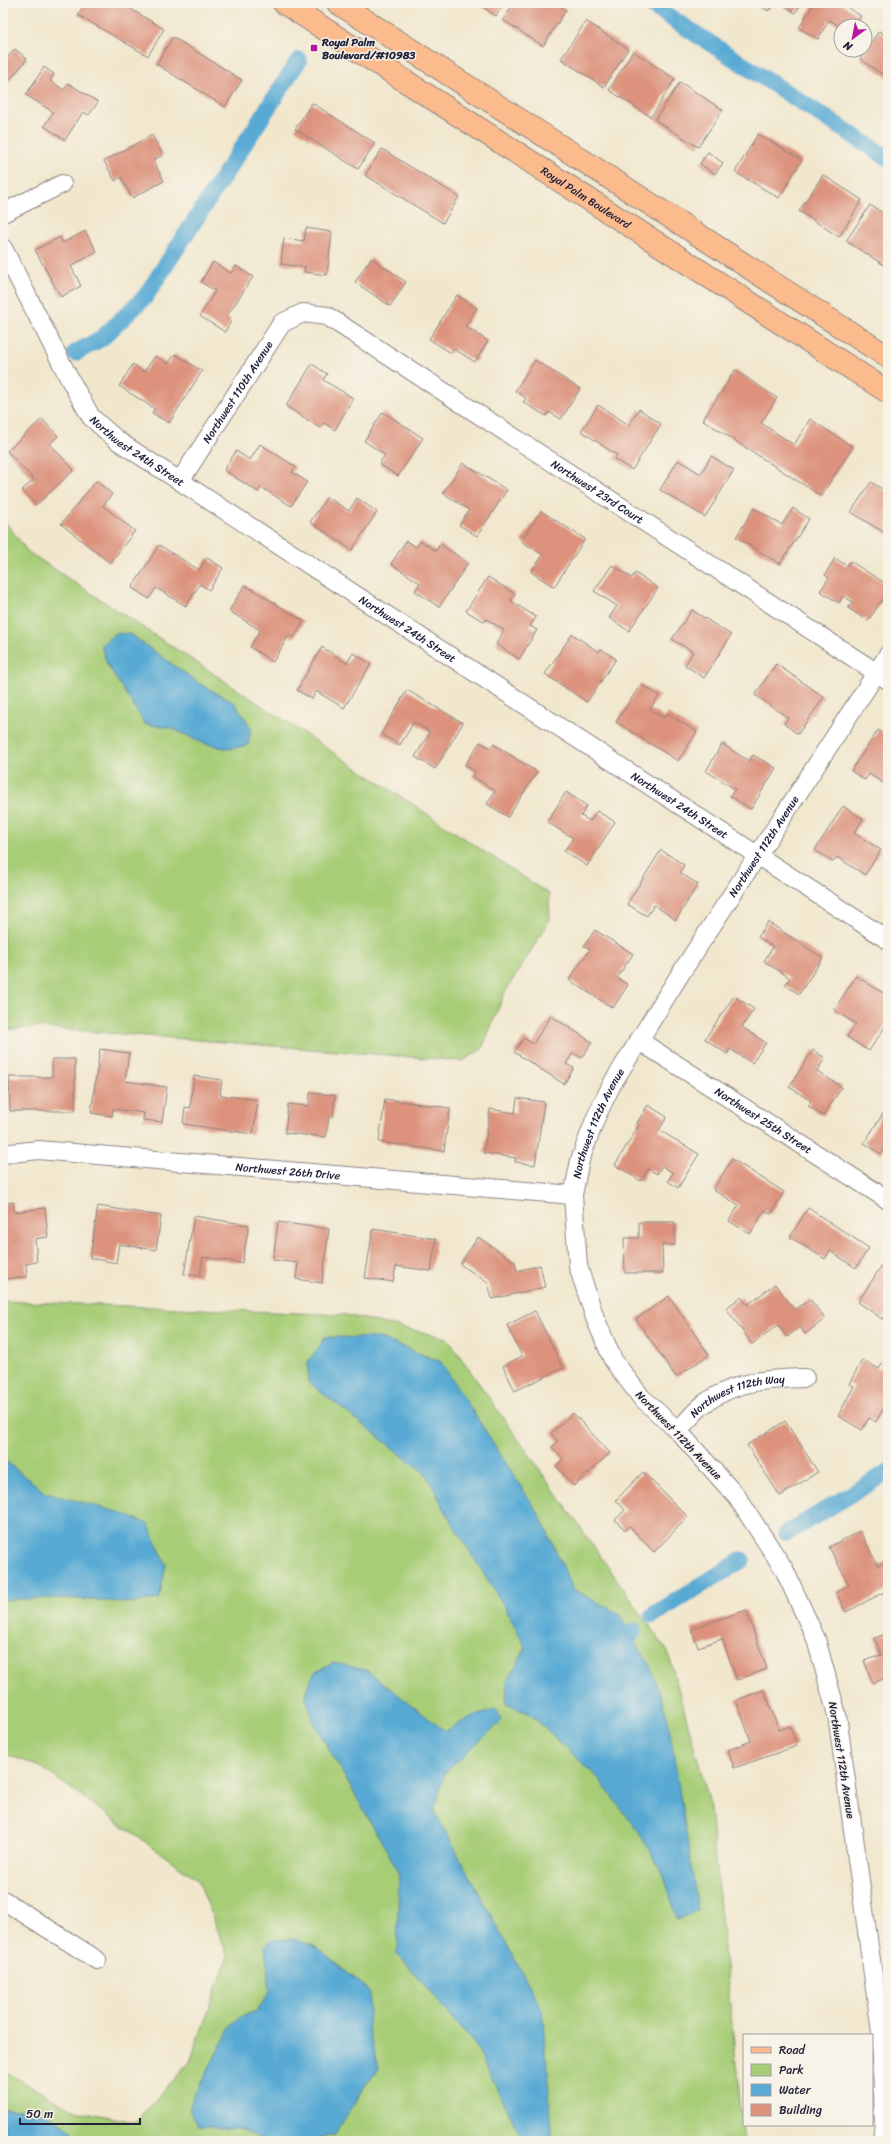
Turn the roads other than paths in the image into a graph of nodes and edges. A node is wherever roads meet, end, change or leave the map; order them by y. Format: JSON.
{"nodes":[{"id":1,"x":284,"y":3,"type":"edge"},
{"id":2,"x":338,"y":3,"type":"edge"},
{"id":3,"x":62,"y":184,"type":"dead end"},
{"id":4,"x":3,"y":214,"type":"edge"},
{"id":5,"x":3,"y":248,"type":"edge"},
{"id":6,"x":303,"y":312,"type":"joint"},
{"id":7,"x":888,"y":357,"type":"edge"},
{"id":8,"x":888,"y":392,"type":"edge"},
{"id":9,"x":180,"y":481,"type":"junction"},
{"id":10,"x":888,"y":655,"type":"edge"},
{"id":11,"x":882,"y":676,"type":"edge"},
{"id":12,"x":756,"y":856,"type":"junction"},
{"id":13,"x":888,"y":940,"type":"edge"},
{"id":14,"x":638,"y":1040,"type":"junction"},
{"id":15,"x":3,"y":1154,"type":"edge"},
{"id":16,"x":573,"y":1195,"type":"junction"},
{"id":17,"x":888,"y":1200,"type":"edge"},
{"id":18,"x":805,"y":1378,"type":"dead end"},
{"id":19,"x":678,"y":1431,"type":"junction"},
{"id":20,"x":3,"y":1900,"type":"edge"},
{"id":21,"x":97,"y":1960,"type":"dead end"},
{"id":22,"x":884,"y":2031,"type":"edge"},
{"id":23,"x":882,"y":2141,"type":"edge"}],
"edges":[{"from":1,"to":8,"type":"main road","name":"Royal Palm Boulevard"},
{"from":2,"to":7,"type":"main road"},
{"from":3,"to":4,"type":"street"},
{"from":5,"to":9,"type":"street","name":"Northwest 24th Street"},
{"from":6,"to":9,"type":"street","name":"Northwest 110th Avenue"},
{"from":6,"to":11,"type":"street","name":"Northwest 23rd Court"},
{"from":9,"to":12,"type":"street","name":"Northwest 24th Street"},
{"from":10,"to":11,"type":"street","name":"Northwest 112th Avenue"},
{"from":11,"to":12,"type":"street","name":"Northwest 112th Avenue"},
{"from":12,"to":13,"type":"street","name":"Northwest 24th Street"},
{"from":12,"to":14,"type":"street","name":"Northwest 112th Avenue"},
{"from":14,"to":16,"type":"street","name":"Northwest 112th Avenue"},
{"from":14,"to":17,"type":"street","name":"Northwest 25th Street"},
{"from":15,"to":16,"type":"street","name":"Northwest 26th Drive"},
{"from":16,"to":19,"type":"street","name":"Northwest 112th Avenue"},
{"from":18,"to":19,"type":"street","name":"Northwest 112th Way"},
{"from":19,"to":22,"type":"street","name":"Northwest 112th Avenue"},
{"from":20,"to":21,"type":"street"},
{"from":22,"to":23,"type":"street","name":"Northwest 112th Avenue"}]}
